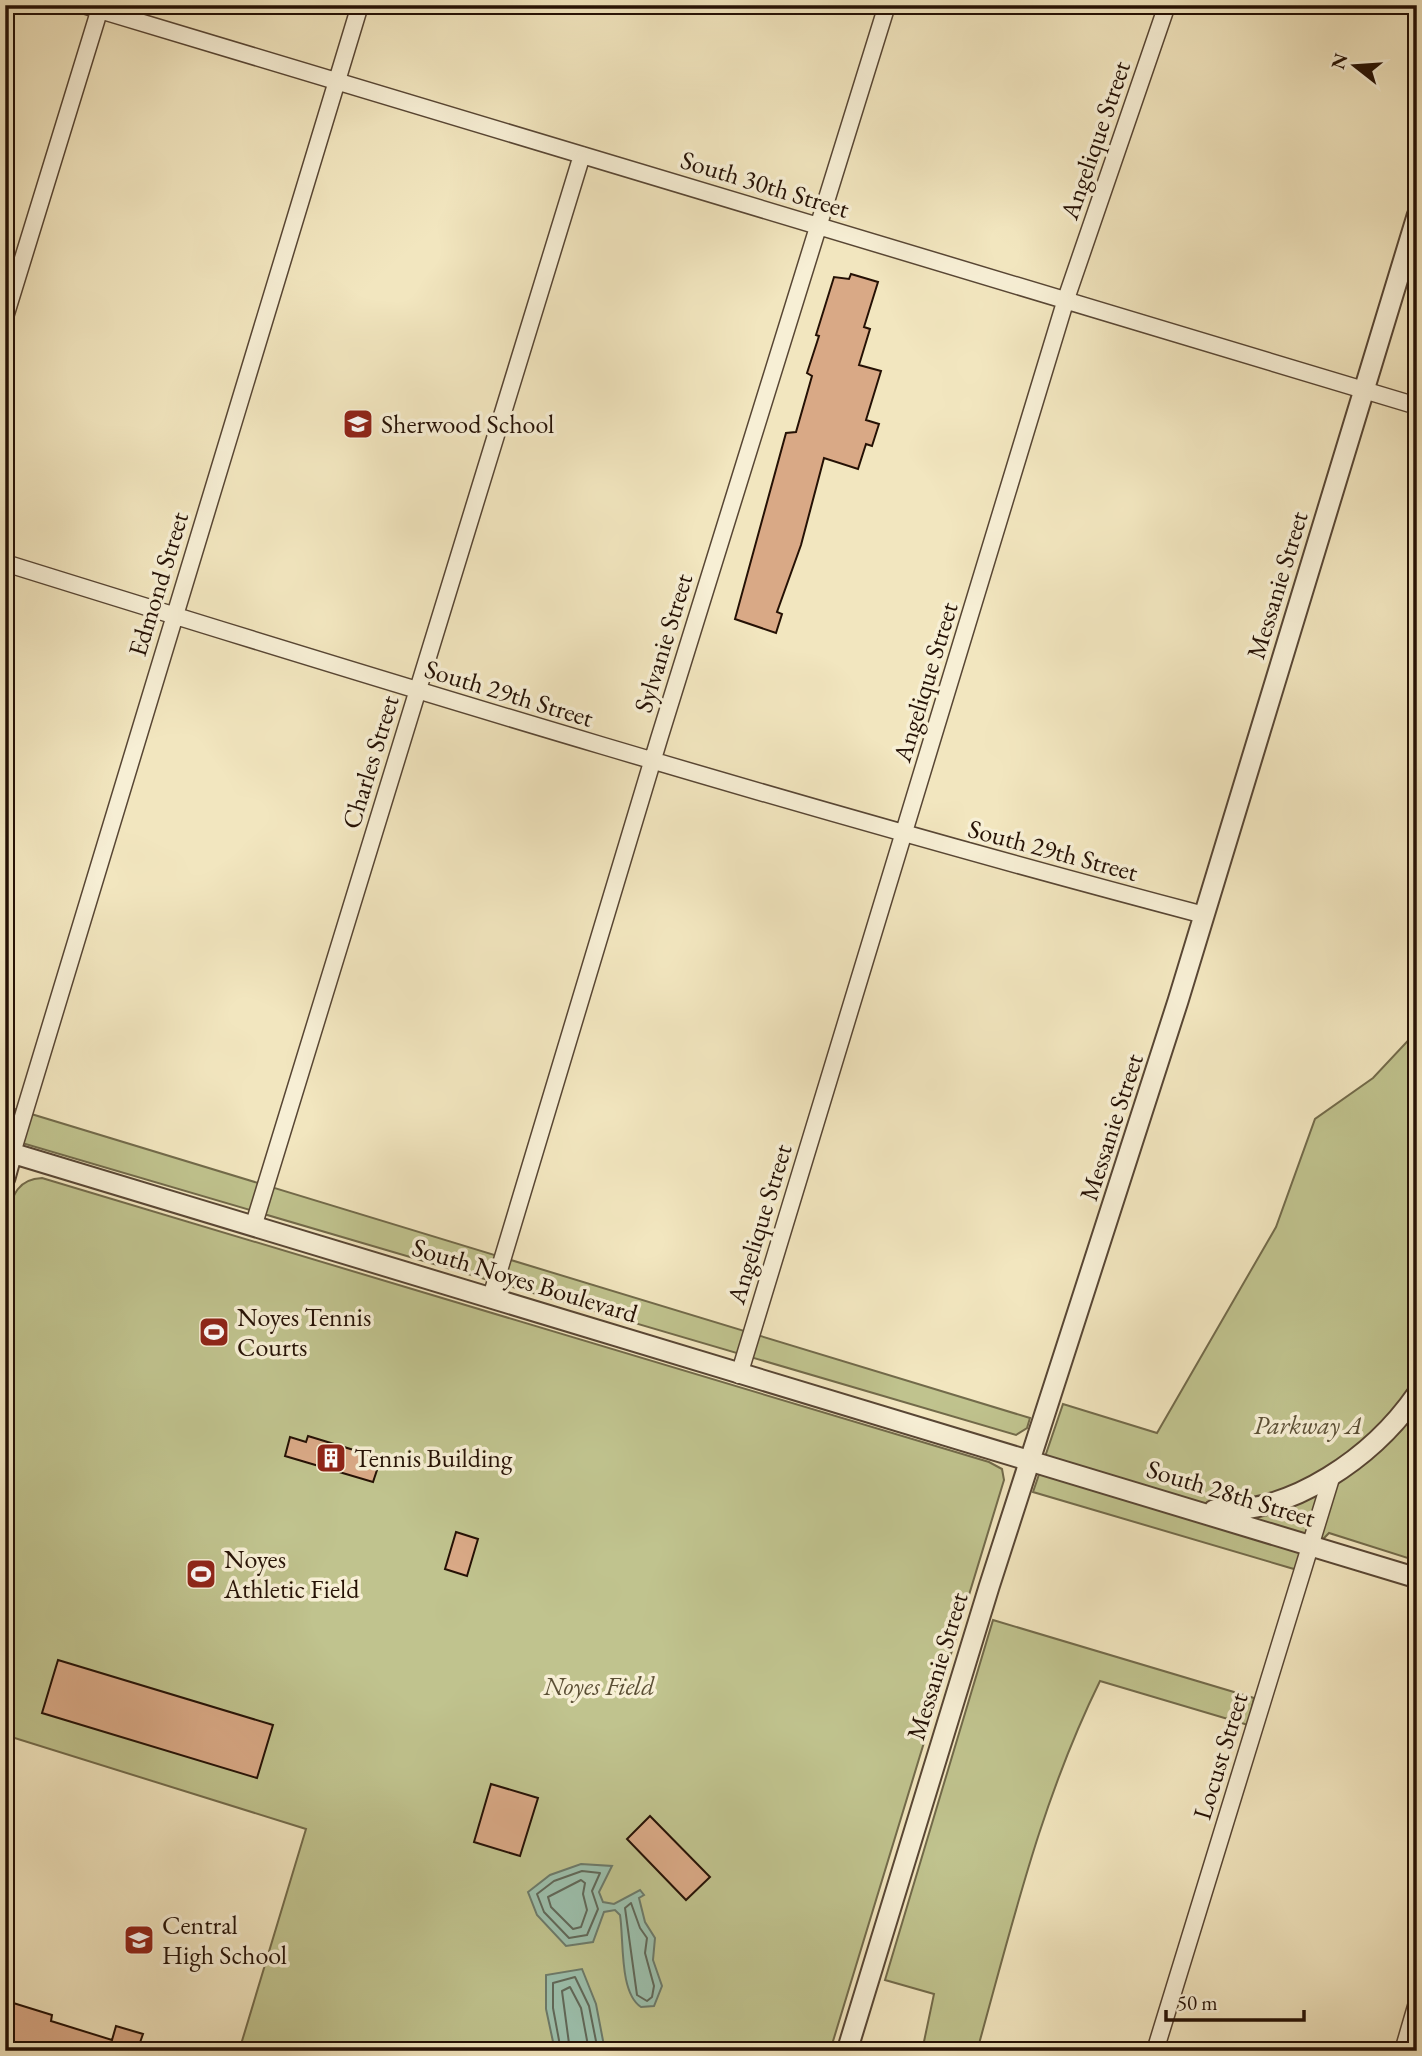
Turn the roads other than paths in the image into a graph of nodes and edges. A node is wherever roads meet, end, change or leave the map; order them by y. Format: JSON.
{"nodes":[{"id":1,"x":360,"y":5,"type":"edge"},
{"id":2,"x":887,"y":5,"type":"edge"},
{"id":3,"x":1167,"y":5,"type":"edge"},
{"id":4,"x":95,"y":7,"type":"edge"},
{"id":5,"x":337,"y":81,"type":"junction"},
{"id":6,"x":582,"y":155,"type":"junction"},
{"id":7,"x":1417,"y":216,"type":"edge"},
{"id":8,"x":818,"y":226,"type":"junction"},
{"id":9,"x":1066,"y":299,"type":"junction"},
{"id":10,"x":5,"y":317,"type":"edge"},
{"id":11,"x":1363,"y":390,"type":"junction"},
{"id":12,"x":1417,"y":406,"type":"edge"},
{"id":13,"x":5,"y":563,"type":"edge"},
{"id":14,"x":175,"y":616,"type":"junction"},
{"id":15,"x":417,"y":690,"type":"junction"},
{"id":16,"x":652,"y":762,"type":"junction"},
{"id":17,"x":904,"y":835,"type":"junction"},
{"id":18,"x":1204,"y":915,"type":"junction"},
{"id":19,"x":9,"y":1152,"type":"edge"},
{"id":20,"x":5,"y":1178,"type":"edge"},
{"id":21,"x":254,"y":1224,"type":"junction"},
{"id":22,"x":491,"y":1297,"type":"junction"},
{"id":23,"x":739,"y":1375,"type":"junction"},
{"id":24,"x":1417,"y":1394,"type":"edge"},
{"id":25,"x":1030,"y":1459,"type":"junction"},
{"id":26,"x":1332,"y":1475,"type":"junction"},
{"id":27,"x":1192,"y":1509,"type":"junction"},
{"id":28,"x":1311,"y":1545,"type":"junction"},
{"id":29,"x":1417,"y":1578,"type":"edge"},
{"id":30,"x":1417,"y":2003,"type":"edge"},
{"id":31,"x":847,"y":2051,"type":"edge"},
{"id":32,"x":1155,"y":2051,"type":"edge"},
{"id":33,"x":1403,"y":2051,"type":"edge"}],
"edges":[{"from":1,"to":5,"type":"street","name":"Edmond Street"},
{"from":2,"to":8,"type":"street","name":"Sylvanie Street"},
{"from":3,"to":9,"type":"street","name":"Angelique Street"},
{"from":4,"to":5,"type":"street","name":"South 30th Street"},
{"from":4,"to":10,"type":"street"},
{"from":5,"to":6,"type":"street","name":"South 30th Street"},
{"from":5,"to":14,"type":"street","name":"Edmond Street"},
{"from":6,"to":8,"type":"street","name":"South 30th Street"},
{"from":6,"to":15,"type":"street","name":"Charles Street"},
{"from":7,"to":11,"type":"street","name":"Messanie Street"},
{"from":8,"to":9,"type":"street","name":"South 30th Street"},
{"from":8,"to":16,"type":"street","name":"Sylvanie Street"},
{"from":9,"to":11,"type":"street","name":"South 30th Street"},
{"from":9,"to":17,"type":"street","name":"Angelique Street"},
{"from":11,"to":12,"type":"street","name":"South 30th Street"},
{"from":11,"to":18,"type":"street","name":"Messanie Street"},
{"from":13,"to":14,"type":"street","name":"South 29th Street"},
{"from":14,"to":15,"type":"street","name":"South 29th Street"},
{"from":14,"to":19,"type":"street","name":"Edmond Street"},
{"from":15,"to":16,"type":"street","name":"South 29th Street"},
{"from":15,"to":21,"type":"street","name":"Charles Street"},
{"from":16,"to":17,"type":"street","name":"South 29th Street"},
{"from":16,"to":22,"type":"street","name":"Sylvanie Street"},
{"from":17,"to":18,"type":"street","name":"South 29th Street"},
{"from":17,"to":23,"type":"street","name":"Angelique Street"},
{"from":18,"to":25,"type":"street","name":"Messanie Street"},
{"from":19,"to":20,"type":"street","name":"Edmond Street"},
{"from":19,"to":21,"type":"street","name":"South Noyes Boulevard"},
{"from":21,"to":22,"type":"street","name":"South Noyes Boulevard"},
{"from":22,"to":23,"type":"street","name":"South Noyes Boulevard"},
{"from":23,"to":25,"type":"street","name":"South Noyes Boulevard"},
{"from":24,"to":26,"type":"street"},
{"from":25,"to":27,"type":"street","name":"South 28th Street"},
{"from":25,"to":31,"type":"street","name":"Messanie Street"},
{"from":26,"to":27,"type":"street"},
{"from":26,"to":28,"type":"street","name":"Locust Street"},
{"from":27,"to":28,"type":"street","name":"South 28th Street"},
{"from":28,"to":29,"type":"street","name":"South 28th Street"},
{"from":28,"to":32,"type":"street","name":"Locust Street"},
{"from":30,"to":33,"type":"street"}]}
